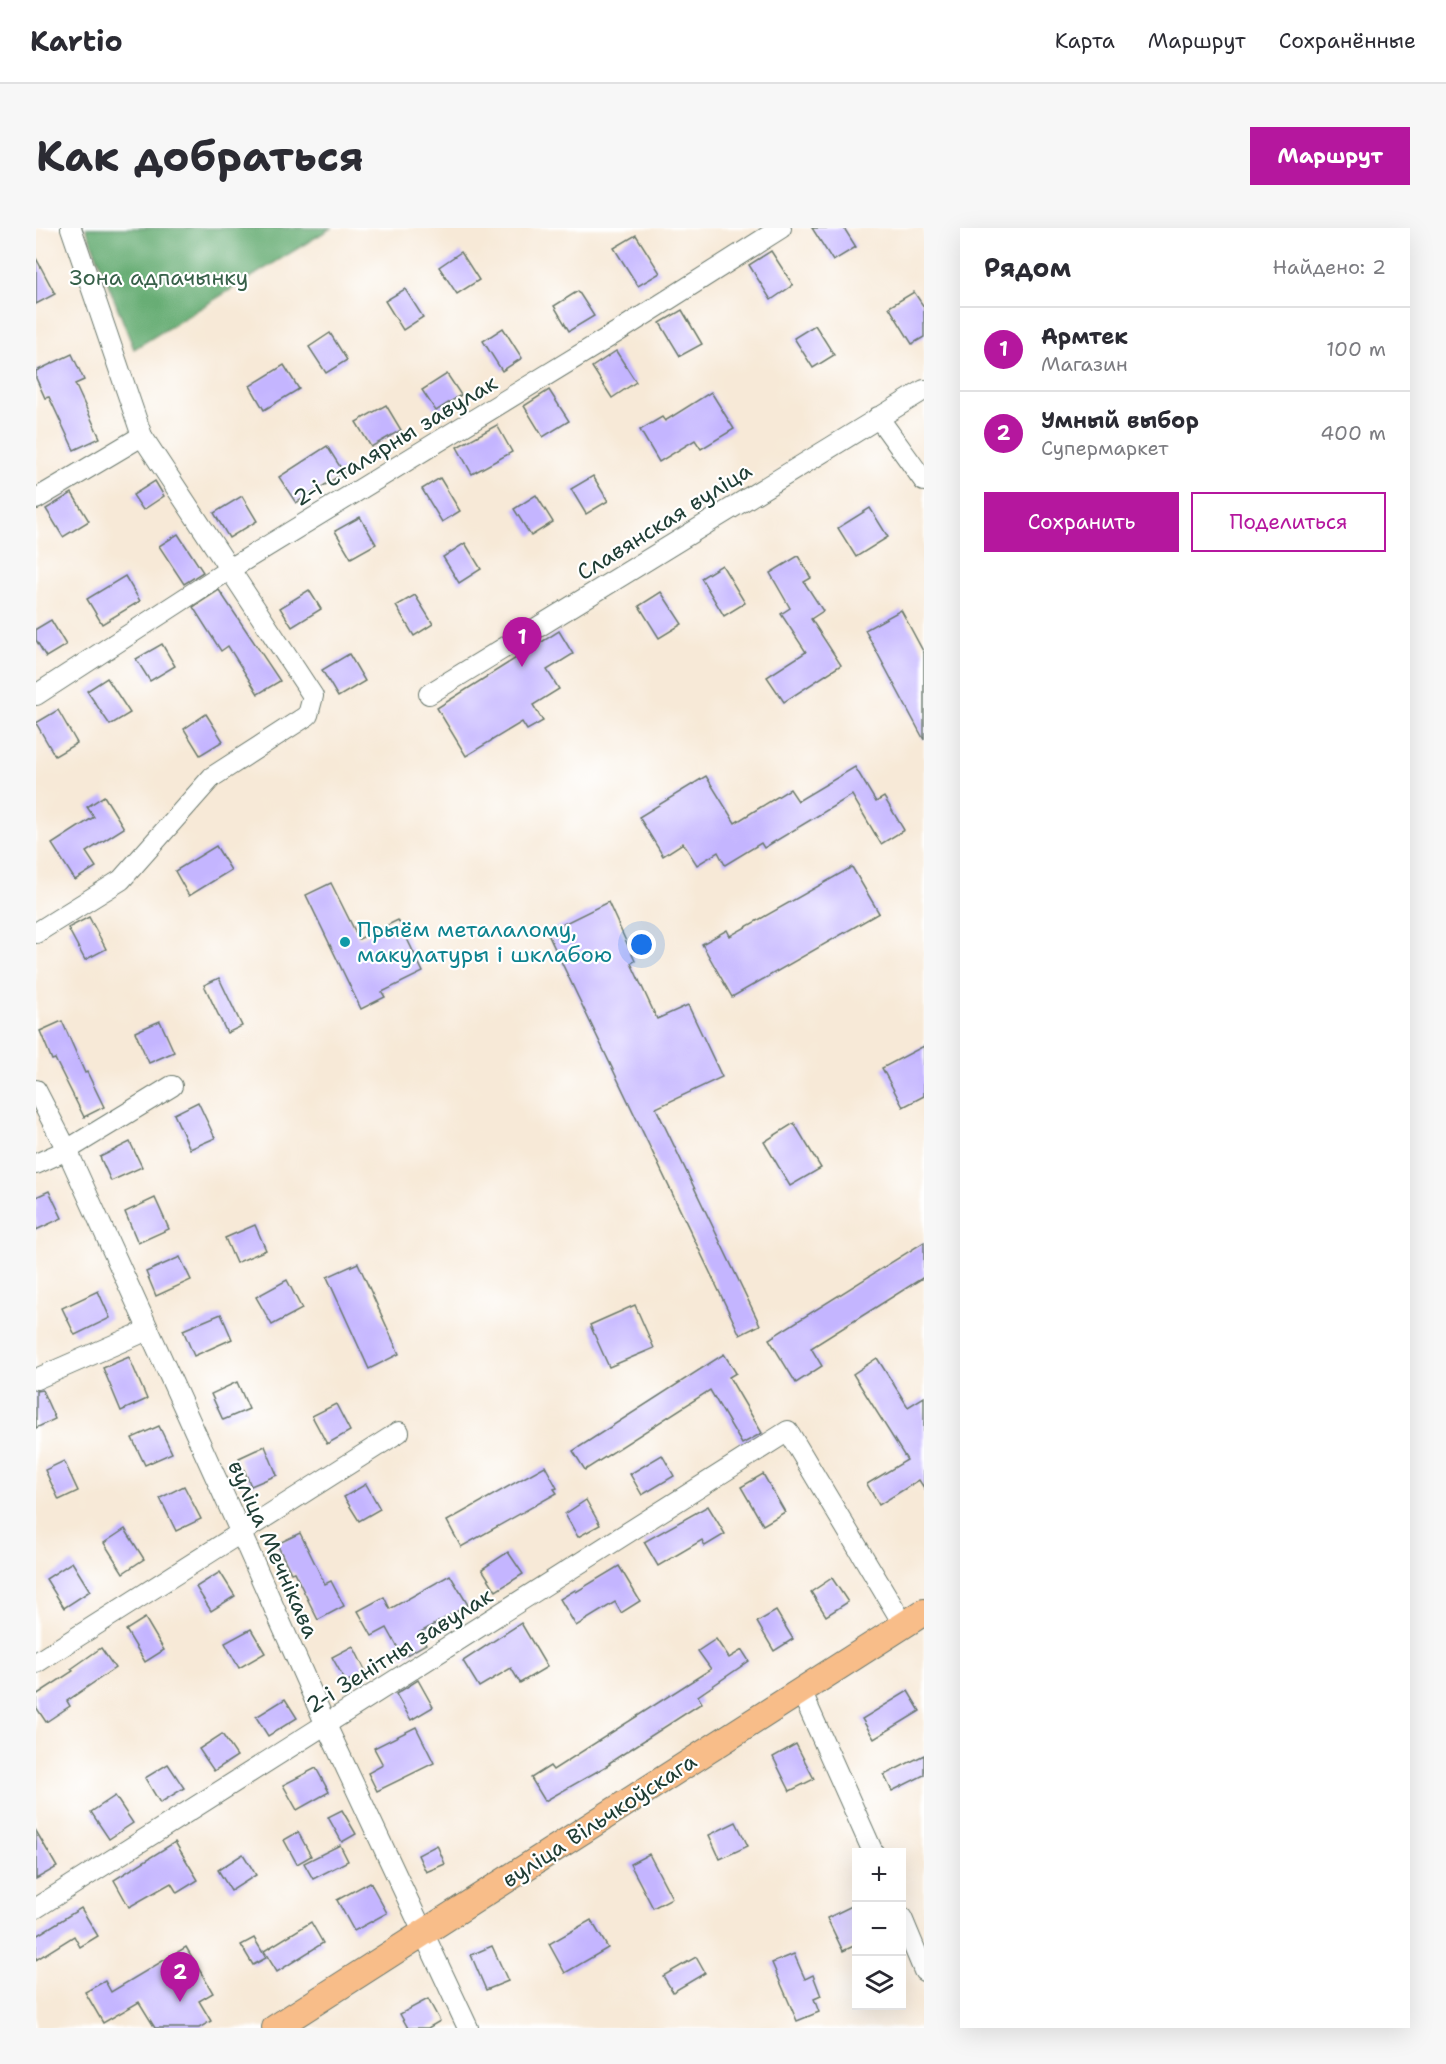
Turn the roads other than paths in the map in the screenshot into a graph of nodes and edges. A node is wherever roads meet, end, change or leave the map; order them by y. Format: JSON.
{"nodes":[{"id":1,"x":71,"y":228,"type":"edge"},
{"id":2,"x":780,"y":228,"type":"edge"},
{"id":3,"x":924,"y":390,"type":"edge"},
{"id":4,"x":878,"y":417,"type":"junction"},
{"id":5,"x":142,"y":436,"type":"junction"},
{"id":6,"x":924,"y":481,"type":"edge"},
{"id":7,"x":36,"y":499,"type":"edge"},
{"id":8,"x":230,"y":568,"type":"junction"},
{"id":9,"x":429,"y":693,"type":"dead end"},
{"id":10,"x":36,"y":695,"type":"edge"},
{"id":11,"x":36,"y":933,"type":"edge"},
{"id":12,"x":171,"y":1086,"type":"dead end"},
{"id":13,"x":36,"y":1090,"type":"edge"},
{"id":14,"x":67,"y":1150,"type":"junction"},
{"id":15,"x":36,"y":1164,"type":"edge"},
{"id":16,"x":148,"y":1330,"type":"junction"},
{"id":17,"x":36,"y":1379,"type":"edge"},
{"id":18,"x":399,"y":1432,"type":"dead end"},
{"id":19,"x":240,"y":1531,"type":"junction"},
{"id":20,"x":914,"y":1618,"type":"edge"},
{"id":21,"x":36,"y":1663,"type":"edge"},
{"id":22,"x":801,"y":1691,"type":"junction"},
{"id":23,"x":326,"y":1725,"type":"junction"},
{"id":24,"x":871,"y":1848,"type":"edge"},
{"id":25,"x":36,"y":1908,"type":"edge"},
{"id":26,"x":906,"y":1928,"type":"edge"},
{"id":27,"x":422,"y":1933,"type":"junction"},
{"id":28,"x":924,"y":1971,"type":"edge"},
{"id":29,"x":274,"y":2028,"type":"edge"},
{"id":30,"x":468,"y":2028,"type":"edge"}],
"edges":[{"from":1,"to":5,"type":"street"},
{"from":2,"to":8,"type":"street","name":"2-і Сталярны завулак"},
{"from":3,"to":4,"type":"street","name":"Славянская вуліца"},
{"from":4,"to":6,"type":"street"},
{"from":4,"to":9,"type":"street","name":"Славянская вуліца"},
{"from":5,"to":7,"type":"street"},
{"from":5,"to":8,"type":"street"},
{"from":8,"to":10,"type":"street","name":"2-і Сталярны завулак"},
{"from":8,"to":11,"type":"street"},
{"from":12,"to":14,"type":"street"},
{"from":13,"to":14,"type":"street","name":"вуліца Мечнікава"},
{"from":14,"to":15,"type":"street"},
{"from":14,"to":16,"type":"street","name":"вуліца Мечнікава"},
{"from":16,"to":17,"type":"street"},
{"from":16,"to":19,"type":"street","name":"вуліца Мечнікава"},
{"from":18,"to":19,"type":"street"},
{"from":19,"to":21,"type":"street"},
{"from":19,"to":23,"type":"street","name":"вуліца Мечнікава"},
{"from":20,"to":22,"type":"main road","name":"вуліца Вільчкоўскага"},
{"from":20,"to":23,"type":"street","name":"2-і Зенітны завулак"},
{"from":22,"to":24,"type":"street"},
{"from":22,"to":27,"type":"main road","name":"вуліца Вільчкоўскага"},
{"from":23,"to":25,"type":"street","name":"2-і Зенітны завулак"},
{"from":23,"to":27,"type":"street","name":"вуліца Мечнікава"},
{"from":26,"to":28,"type":"street"},
{"from":27,"to":29,"type":"main road","name":"вуліца Вільчкоўскага"},
{"from":27,"to":30,"type":"street","name":"вуліца Мечнікава"}]}
